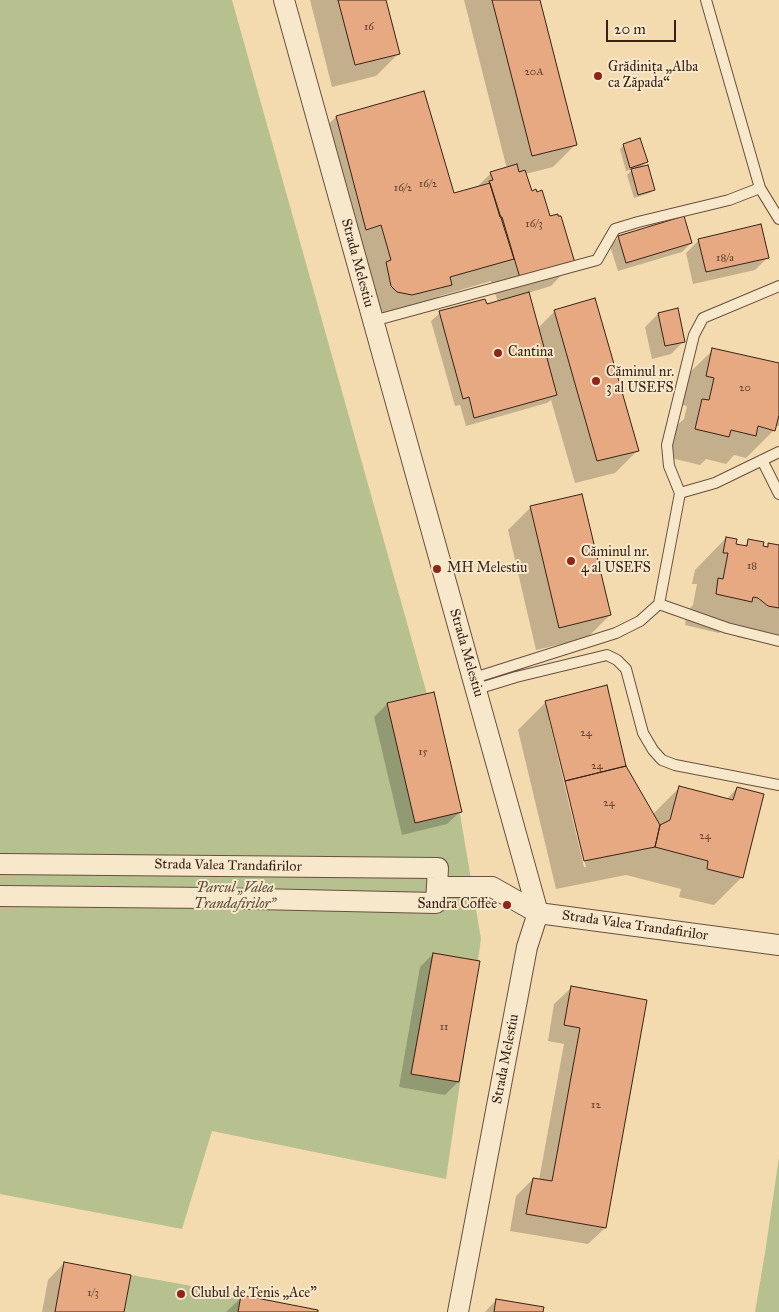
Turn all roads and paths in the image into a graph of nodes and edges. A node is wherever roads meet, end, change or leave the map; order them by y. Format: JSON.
{"nodes":[{"id":1,"x":284,"y":0,"type":"edge"},
{"id":2,"x":706,"y":0,"type":"edge"},
{"id":3,"x":760,"y":188,"type":"junction"},
{"id":4,"x":779,"y":219,"type":"edge"},
{"id":5,"x":779,"y":286,"type":"edge"},
{"id":6,"x":372,"y":320,"type":"junction"},
{"id":7,"x":779,"y":452,"type":"edge"},
{"id":8,"x":762,"y":460,"type":"junction"},
{"id":9,"x":680,"y":493,"type":"junction"},
{"id":10,"x":779,"y":494,"type":"edge"},
{"id":11,"x":658,"y":604,"type":"junction"},
{"id":12,"x":779,"y":641,"type":"edge"},
{"id":13,"x":475,"y":684,"type":"junction"},
{"id":14,"x":779,"y":785,"type":"edge"},
{"id":15,"x":0,"y":864,"type":"edge"},
{"id":16,"x":437,"y":887,"type":"junction"},
{"id":17,"x":0,"y":896,"type":"edge"},
{"id":18,"x":538,"y":913,"type":"junction"},
{"id":19,"x":779,"y":945,"type":"edge"},
{"id":20,"x":458,"y":1312,"type":"edge"}],
"edges":[{"from":1,"to":6,"type":"street","name":"Strada Melestiu"},
{"from":2,"to":3,"type":"lane"},
{"from":3,"to":4,"type":"lane"},
{"from":3,"to":6,"type":"lane"},
{"from":5,"to":9,"type":"lane"},
{"from":6,"to":13,"type":"street","name":"Strada Melestiu"},
{"from":7,"to":8,"type":"lane"},
{"from":8,"to":9,"type":"lane"},
{"from":8,"to":10,"type":"lane"},
{"from":9,"to":11,"type":"lane"},
{"from":11,"to":12,"type":"lane"},
{"from":11,"to":13,"type":"lane"},
{"from":13,"to":14,"type":"lane"},
{"from":13,"to":18,"type":"street","name":"Strada Melestiu"},
{"from":15,"to":16,"type":"street","name":"Strada Valea Trandafirilor"},
{"from":16,"to":17,"type":"street"},
{"from":16,"to":18,"type":"street","name":"Strada Valea Trandafirilor"},
{"from":18,"to":19,"type":"street","name":"Strada Valea Trandafirilor"},
{"from":18,"to":20,"type":"street","name":"Strada Melestiu"}]}
